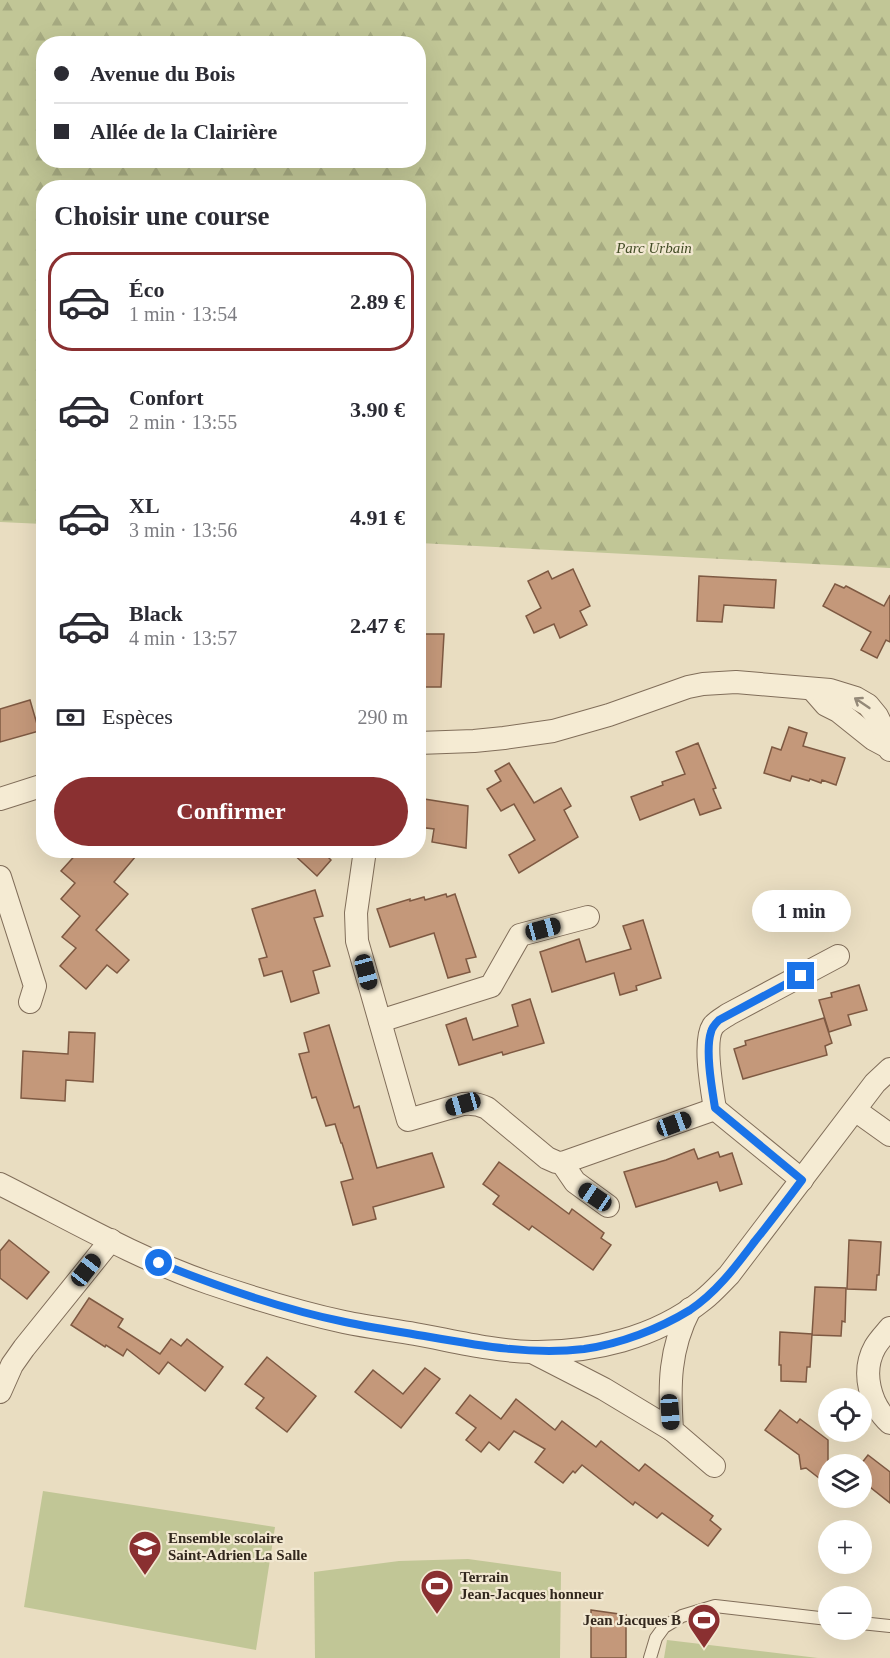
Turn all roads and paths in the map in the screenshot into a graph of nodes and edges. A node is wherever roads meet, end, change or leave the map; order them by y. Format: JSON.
{"nodes":[{"id":1,"x":426,"y":743,"type":"edge"},
{"id":2,"x":889,"y":749,"type":"edge"},
{"id":3,"x":36,"y":788,"type":"edge"},
{"id":4,"x":0,"y":799,"type":"edge"},
{"id":5,"x":364,"y":858,"type":"edge"},
{"id":6,"x":0,"y":877,"type":"edge"},
{"id":7,"x":588,"y":917,"type":"dead end"},
{"id":8,"x":838,"y":956,"type":"dead end"},
{"id":9,"x":30,"y":1002,"type":"dead end"},
{"id":10,"x":380,"y":1021,"type":"junction"},
{"id":11,"x":890,"y":1069,"type":"edge"},
{"id":12,"x":715,"y":1108,"type":"junction"},
{"id":13,"x":855,"y":1110,"type":"junction"},
{"id":14,"x":890,"y":1135,"type":"edge"},
{"id":15,"x":562,"y":1163,"type":"junction"},
{"id":16,"x":802,"y":1180,"type":"junction"},
{"id":17,"x":0,"y":1184,"type":"edge"},
{"id":18,"x":608,"y":1206,"type":"dead end"},
{"id":19,"x":111,"y":1240,"type":"junction"},
{"id":20,"x":690,"y":1309,"type":"junction"},
{"id":21,"x":890,"y":1329,"type":"edge"},
{"id":22,"x":531,"y":1352,"type":"junction"},
{"id":23,"x":0,"y":1392,"type":"edge"},
{"id":24,"x":890,"y":1423,"type":"edge"},
{"id":25,"x":672,"y":1430,"type":"junction"},
{"id":26,"x":714,"y":1466,"type":"dead end"},
{"id":27,"x":818,"y":1618,"type":"edge"},
{"id":28,"x":872,"y":1624,"type":"edge"},
{"id":29,"x":890,"y":1626,"type":"edge"},
{"id":30,"x":650,"y":1658,"type":"edge"}],
"edges":[{"from":1,"to":2,"type":"street"},
{"from":3,"to":4,"type":"street"},
{"from":5,"to":10,"type":"street"},
{"from":6,"to":9,"type":"street"},
{"from":7,"to":10,"type":"street"},
{"from":8,"to":12,"type":"street"},
{"from":10,"to":15,"type":"street"},
{"from":11,"to":13,"type":"street"},
{"from":12,"to":15,"type":"street"},
{"from":12,"to":16,"type":"street"},
{"from":13,"to":14,"type":"street"},
{"from":13,"to":16,"type":"street"},
{"from":15,"to":18,"type":"street"},
{"from":16,"to":20,"type":"street"},
{"from":17,"to":19,"type":"street"},
{"from":19,"to":22,"type":"street"},
{"from":19,"to":23,"type":"street"},
{"from":20,"to":22,"type":"street"},
{"from":20,"to":25,"type":"street"},
{"from":21,"to":24,"type":"street"},
{"from":22,"to":25,"type":"street"},
{"from":25,"to":26,"type":"street"},
{"from":27,"to":30,"type":"lane"},
{"from":28,"to":29,"type":"lane"}]}
